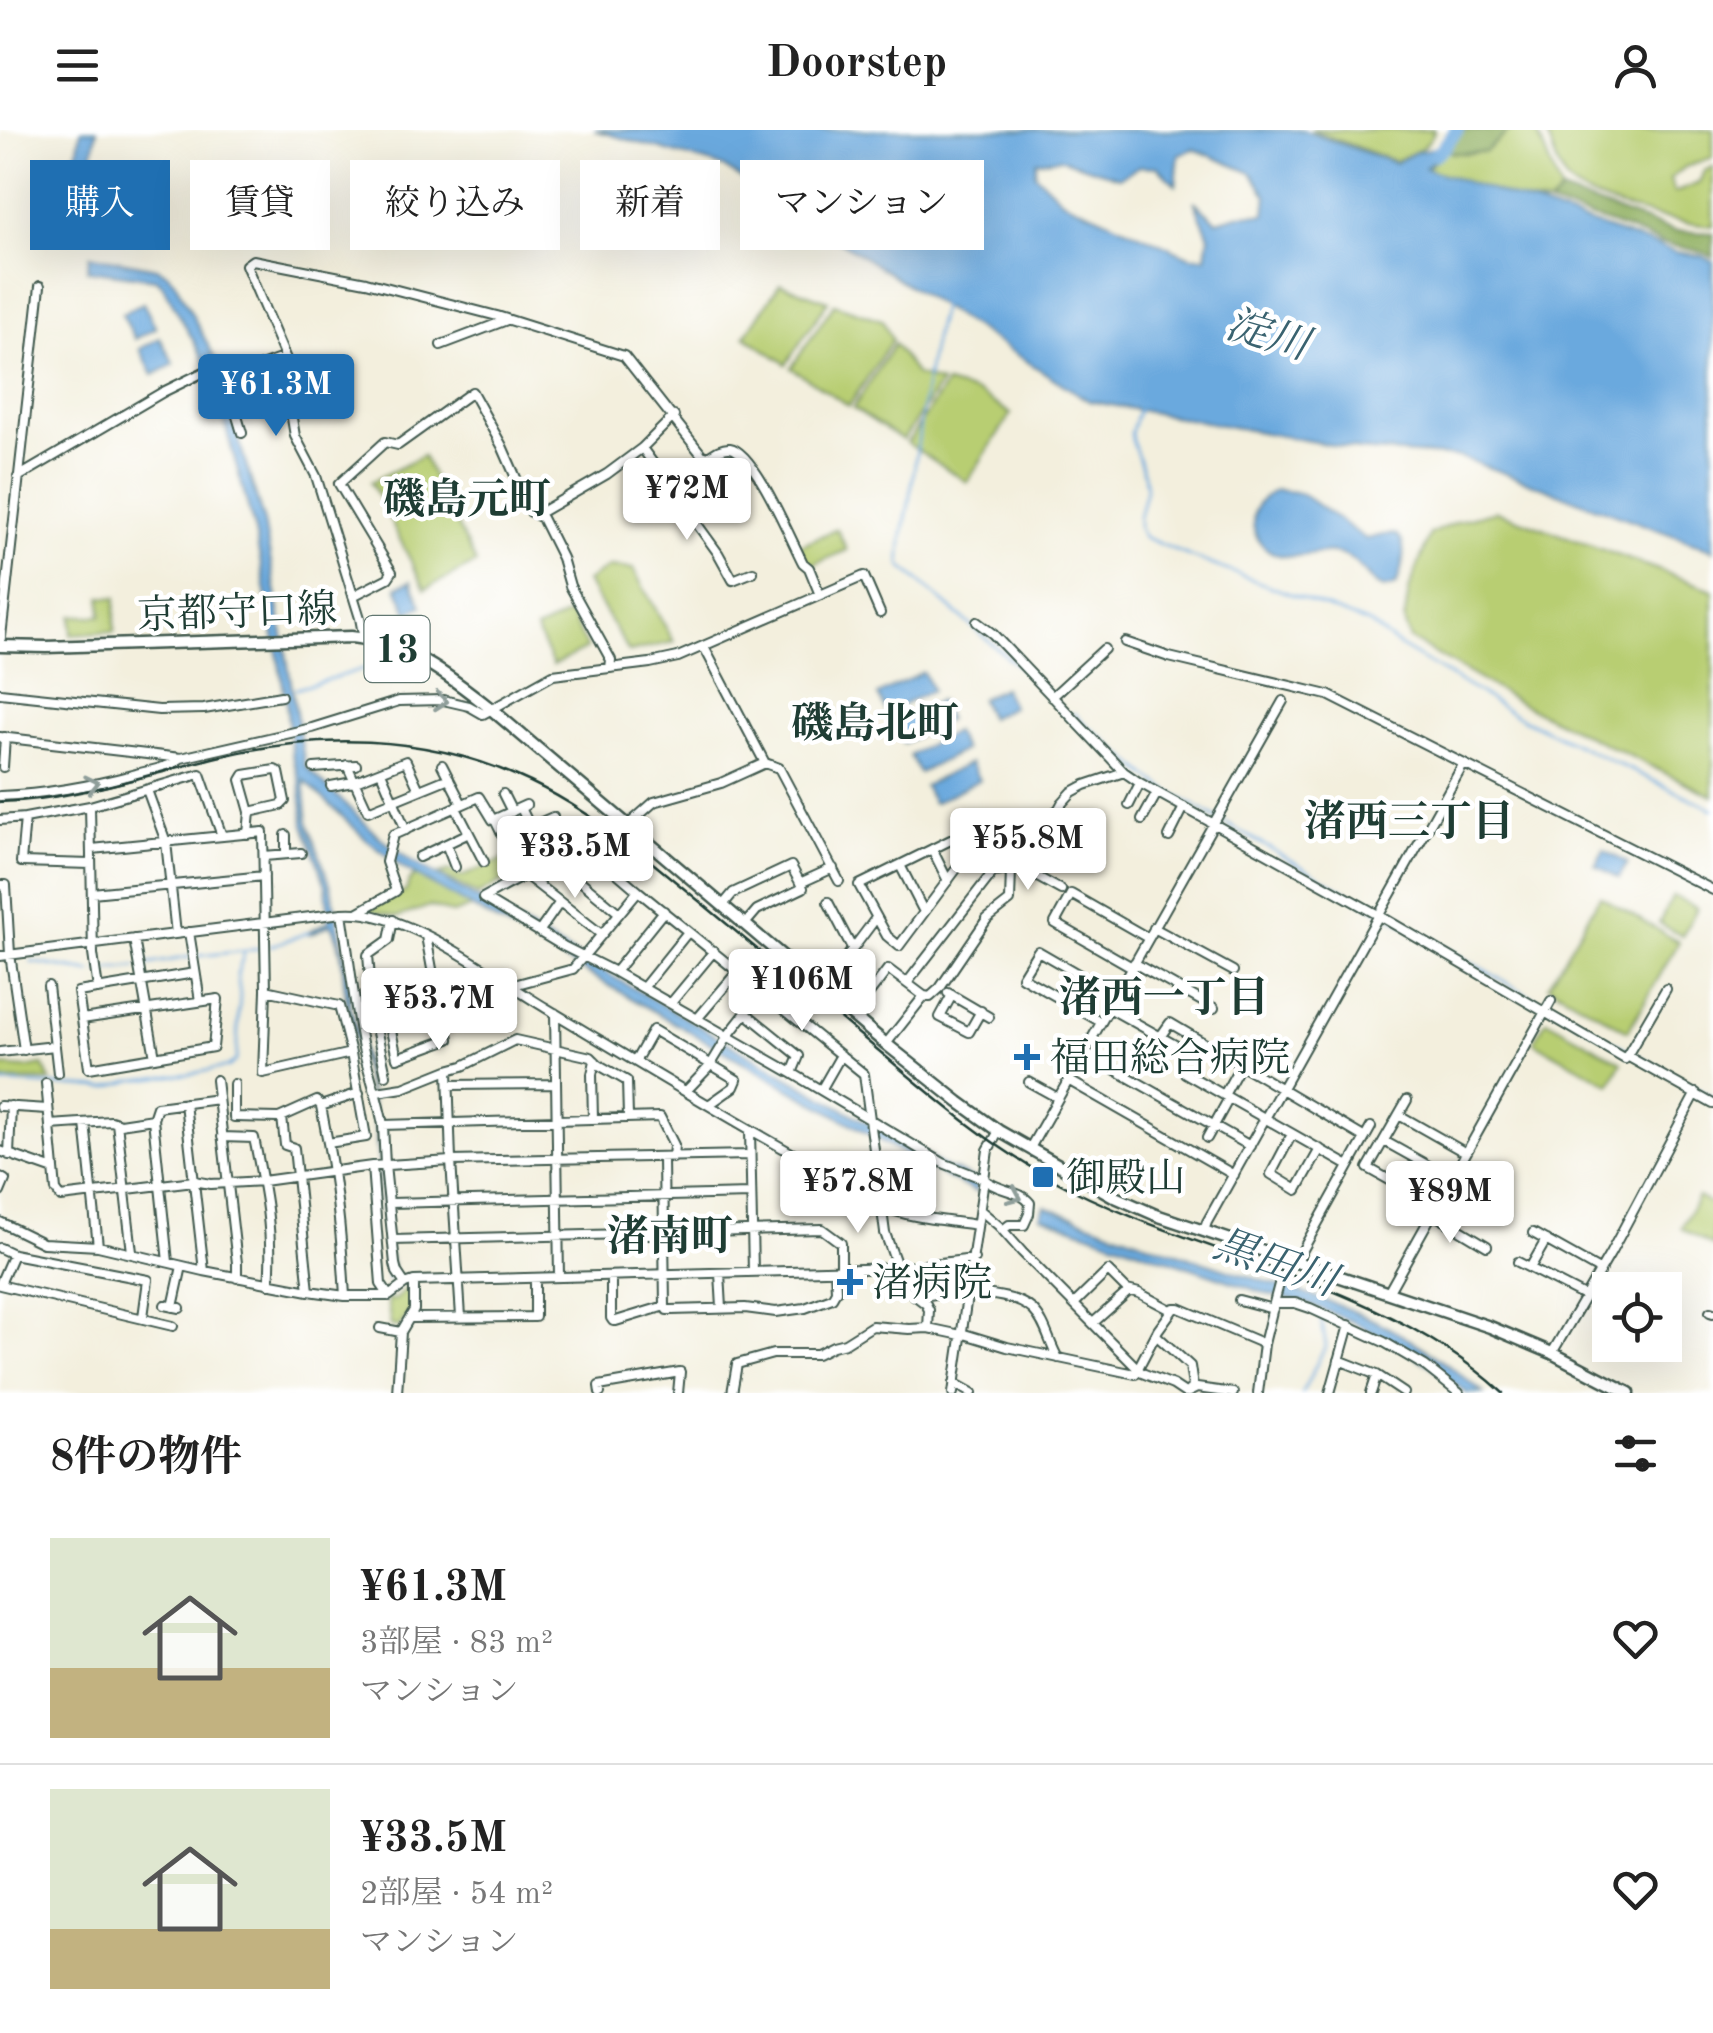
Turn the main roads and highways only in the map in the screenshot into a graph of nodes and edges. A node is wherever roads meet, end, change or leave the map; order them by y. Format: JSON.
{"nodes":[{"id":1,"x":0,"y":646,"type":"edge"},
{"id":2,"x":1629,"y":1393,"type":"edge"}],
"edges":[{"from":1,"to":2,"type":"main road","name":"京都守口線","number":"13"}]}
